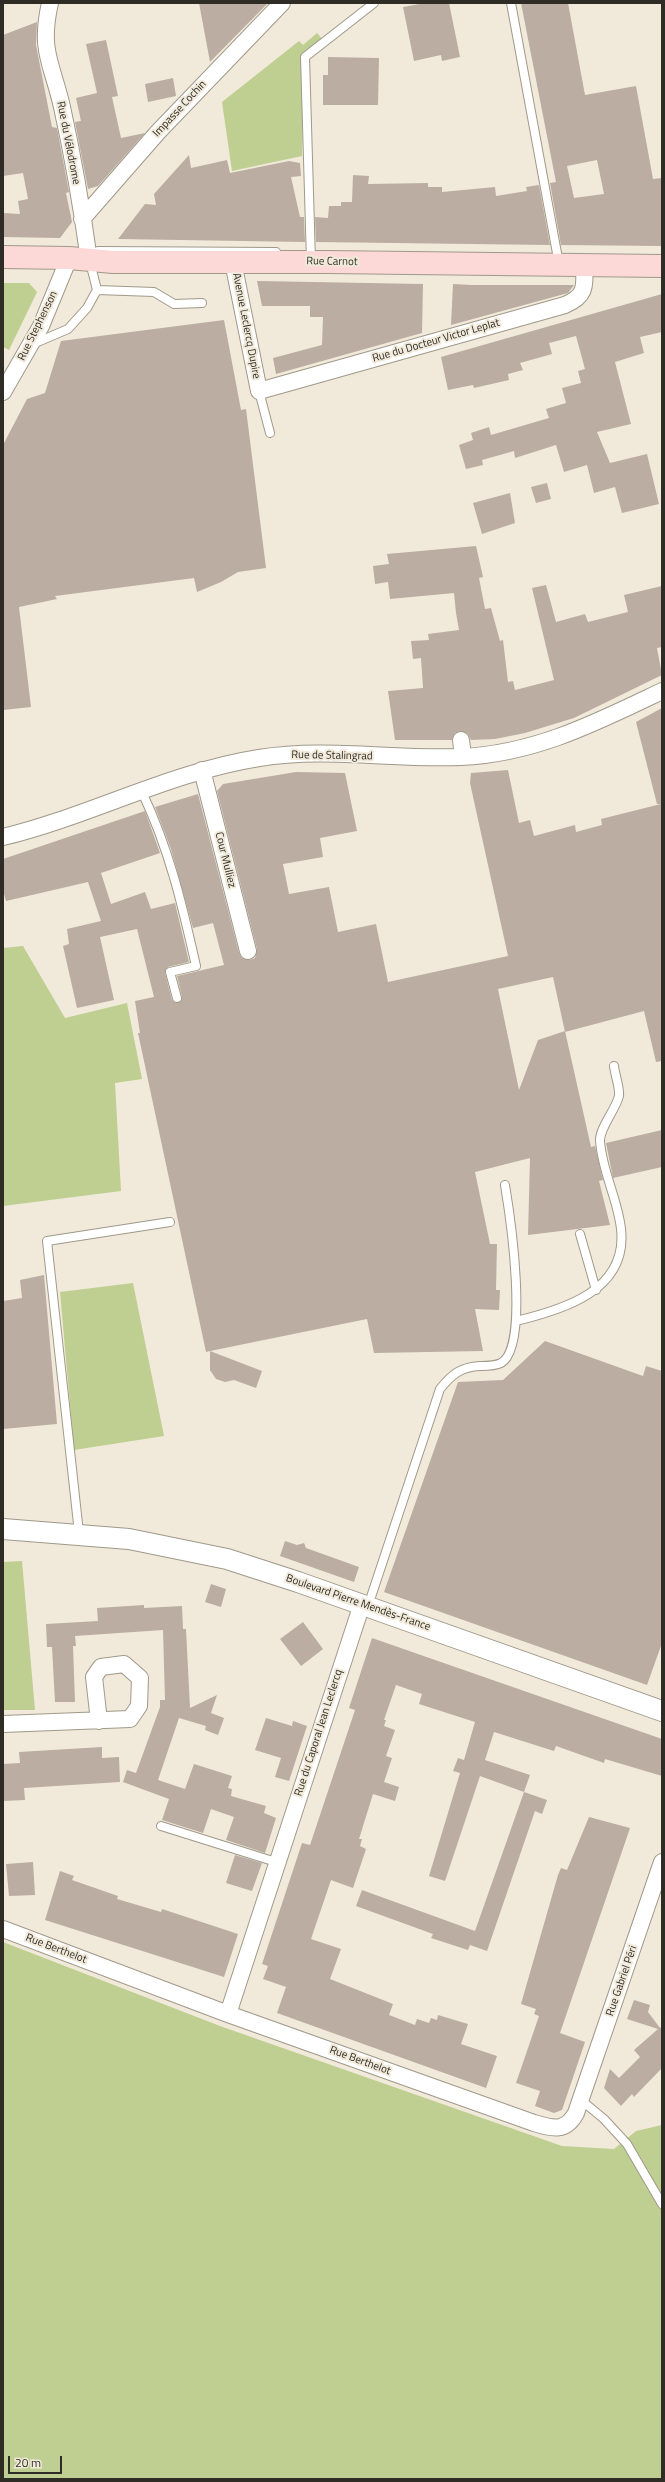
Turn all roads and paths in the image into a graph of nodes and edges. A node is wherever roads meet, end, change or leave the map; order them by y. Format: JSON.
{"nodes":[{"id":1,"x":50,"y":3,"type":"edge"},
{"id":2,"x":282,"y":3,"type":"edge"},
{"id":3,"x":374,"y":3,"type":"edge"},
{"id":4,"x":511,"y":3,"type":"edge"},
{"id":5,"x":82,"y":219,"type":"junction"},
{"id":6,"x":3,"y":256,"type":"edge"},
{"id":7,"x":82,"y":257,"type":"junction"},
{"id":8,"x":233,"y":262,"type":"junction"},
{"id":9,"x":312,"y":262,"type":"junction"},
{"id":10,"x":560,"y":265,"type":"junction"},
{"id":11,"x":584,"y":265,"type":"junction"},
{"id":12,"x":662,"y":266,"type":"edge"},
{"id":13,"x":35,"y":267,"type":"dead end"},
{"id":14,"x":97,"y":290,"type":"junction"},
{"id":15,"x":202,"y":303,"type":"dead end"},
{"id":16,"x":31,"y":345,"type":"junction"},
{"id":17,"x":259,"y":391,"type":"junction"},
{"id":18,"x":3,"y":392,"type":"edge"},
{"id":19,"x":270,"y":433,"type":"dead end"},
{"id":20,"x":662,"y":691,"type":"edge"},
{"id":21,"x":461,"y":740,"type":"dead end"},
{"id":22,"x":463,"y":757,"type":"junction"},
{"id":23,"x":202,"y":770,"type":"junction"},
{"id":24,"x":141,"y":790,"type":"junction"},
{"id":25,"x":3,"y":837,"type":"edge"},
{"id":26,"x":248,"y":951,"type":"dead end"},
{"id":27,"x":177,"y":998,"type":"dead end"},
{"id":28,"x":614,"y":1066,"type":"dead end"},
{"id":29,"x":505,"y":1185,"type":"dead end"},
{"id":30,"x":170,"y":1222,"type":"dead end"},
{"id":31,"x":580,"y":1234,"type":"dead end"},
{"id":32,"x":596,"y":1290,"type":"junction"},
{"id":33,"x":516,"y":1321,"type":"junction"},
{"id":34,"x":3,"y":1529,"type":"edge"},
{"id":35,"x":45,"y":1531,"type":"junction"},
{"id":36,"x":3,"y":1533,"type":"edge"},
{"id":37,"x":79,"y":1533,"type":"junction"},
{"id":38,"x":365,"y":1605,"type":"junction"},
{"id":39,"x":662,"y":1711,"type":"edge"},
{"id":40,"x":99,"y":1721,"type":"dead end"},
{"id":41,"x":3,"y":1724,"type":"edge"},
{"id":42,"x":161,"y":1826,"type":"dead end"},
{"id":43,"x":276,"y":1862,"type":"junction"},
{"id":44,"x":662,"y":1862,"type":"edge"},
{"id":45,"x":3,"y":1929,"type":"edge"},
{"id":46,"x":228,"y":2014,"type":"junction"},
{"id":47,"x":581,"y":2100,"type":"junction"},
{"id":48,"x":662,"y":2204,"type":"edge"}],
"edges":[{"from":1,"to":5,"type":"street","name":"Rue du Vélodrome"},
{"from":2,"to":5,"type":"street","name":"Impasse Cochin"},
{"from":3,"to":9,"type":"lane"},
{"from":4,"to":10,"type":"lane"},
{"from":5,"to":7,"type":"street","name":"Rue du Vélodrome"},
{"from":6,"to":7,"type":"main road","name":"Rue Carnot"},
{"from":7,"to":8,"type":"main road","name":"Rue Carnot"},
{"from":7,"to":9,"type":"lane"},
{"from":7,"to":13,"type":"lane"},
{"from":7,"to":14,"type":"lane"},
{"from":7,"to":16,"type":"street","name":"Rue Stephenson"},
{"from":8,"to":9,"type":"main road","name":"Rue Carnot"},
{"from":8,"to":17,"type":"street","name":"Avenue Leclercq Dupire"},
{"from":9,"to":10,"type":"main road","name":"Rue Carnot"},
{"from":10,"to":11,"type":"main road","name":"Rue Carnot"},
{"from":11,"to":12,"type":"main road","name":"Rue Carnot"},
{"from":11,"to":17,"type":"street","name":"Rue du Docteur Victor Leplat"},
{"from":14,"to":15,"type":"lane"},
{"from":14,"to":16,"type":"lane"},
{"from":16,"to":18,"type":"street","name":"Rue Stephenson"},
{"from":17,"to":19,"type":"lane"},
{"from":20,"to":22,"type":"street","name":"Rue de Stalingrad"},
{"from":21,"to":22,"type":"street"},
{"from":22,"to":23,"type":"street","name":"Rue de Stalingrad"},
{"from":23,"to":24,"type":"street","name":"Rue de Stalingrad"},
{"from":23,"to":26,"type":"street","name":"Cour Mulliez"},
{"from":24,"to":25,"type":"street","name":"Rue de Stalingrad"},
{"from":24,"to":27,"type":"lane"},
{"from":28,"to":32,"type":"lane"},
{"from":29,"to":33,"type":"lane"},
{"from":30,"to":37,"type":"lane"},
{"from":31,"to":32,"type":"lane"},
{"from":32,"to":33,"type":"lane"},
{"from":33,"to":38,"type":"lane"},
{"from":34,"to":35,"type":"street","name":"Boulevard Pierre Mendès-France"},
{"from":35,"to":36,"type":"street","name":"Boulevard Pierre Mendès-France"},
{"from":35,"to":37,"type":"street","name":"Boulevard Pierre Mendès-France"},
{"from":37,"to":38,"type":"street","name":"Boulevard Pierre Mendès-France"},
{"from":38,"to":39,"type":"street","name":"Boulevard Pierre Mendès-France"},
{"from":38,"to":43,"type":"street","name":"Rue du Caporal Jean Leclercq"},
{"from":40,"to":41,"type":"street"},
{"from":42,"to":43,"type":"lane"},
{"from":43,"to":46,"type":"street","name":"Rue du Caporal Jean Leclercq"},
{"from":44,"to":47,"type":"street","name":"Rue Gabriel Péri"},
{"from":45,"to":46,"type":"street","name":"Rue Berthelot"},
{"from":46,"to":47,"type":"street","name":"Rue Berthelot"},
{"from":47,"to":48,"type":"lane"}]}
